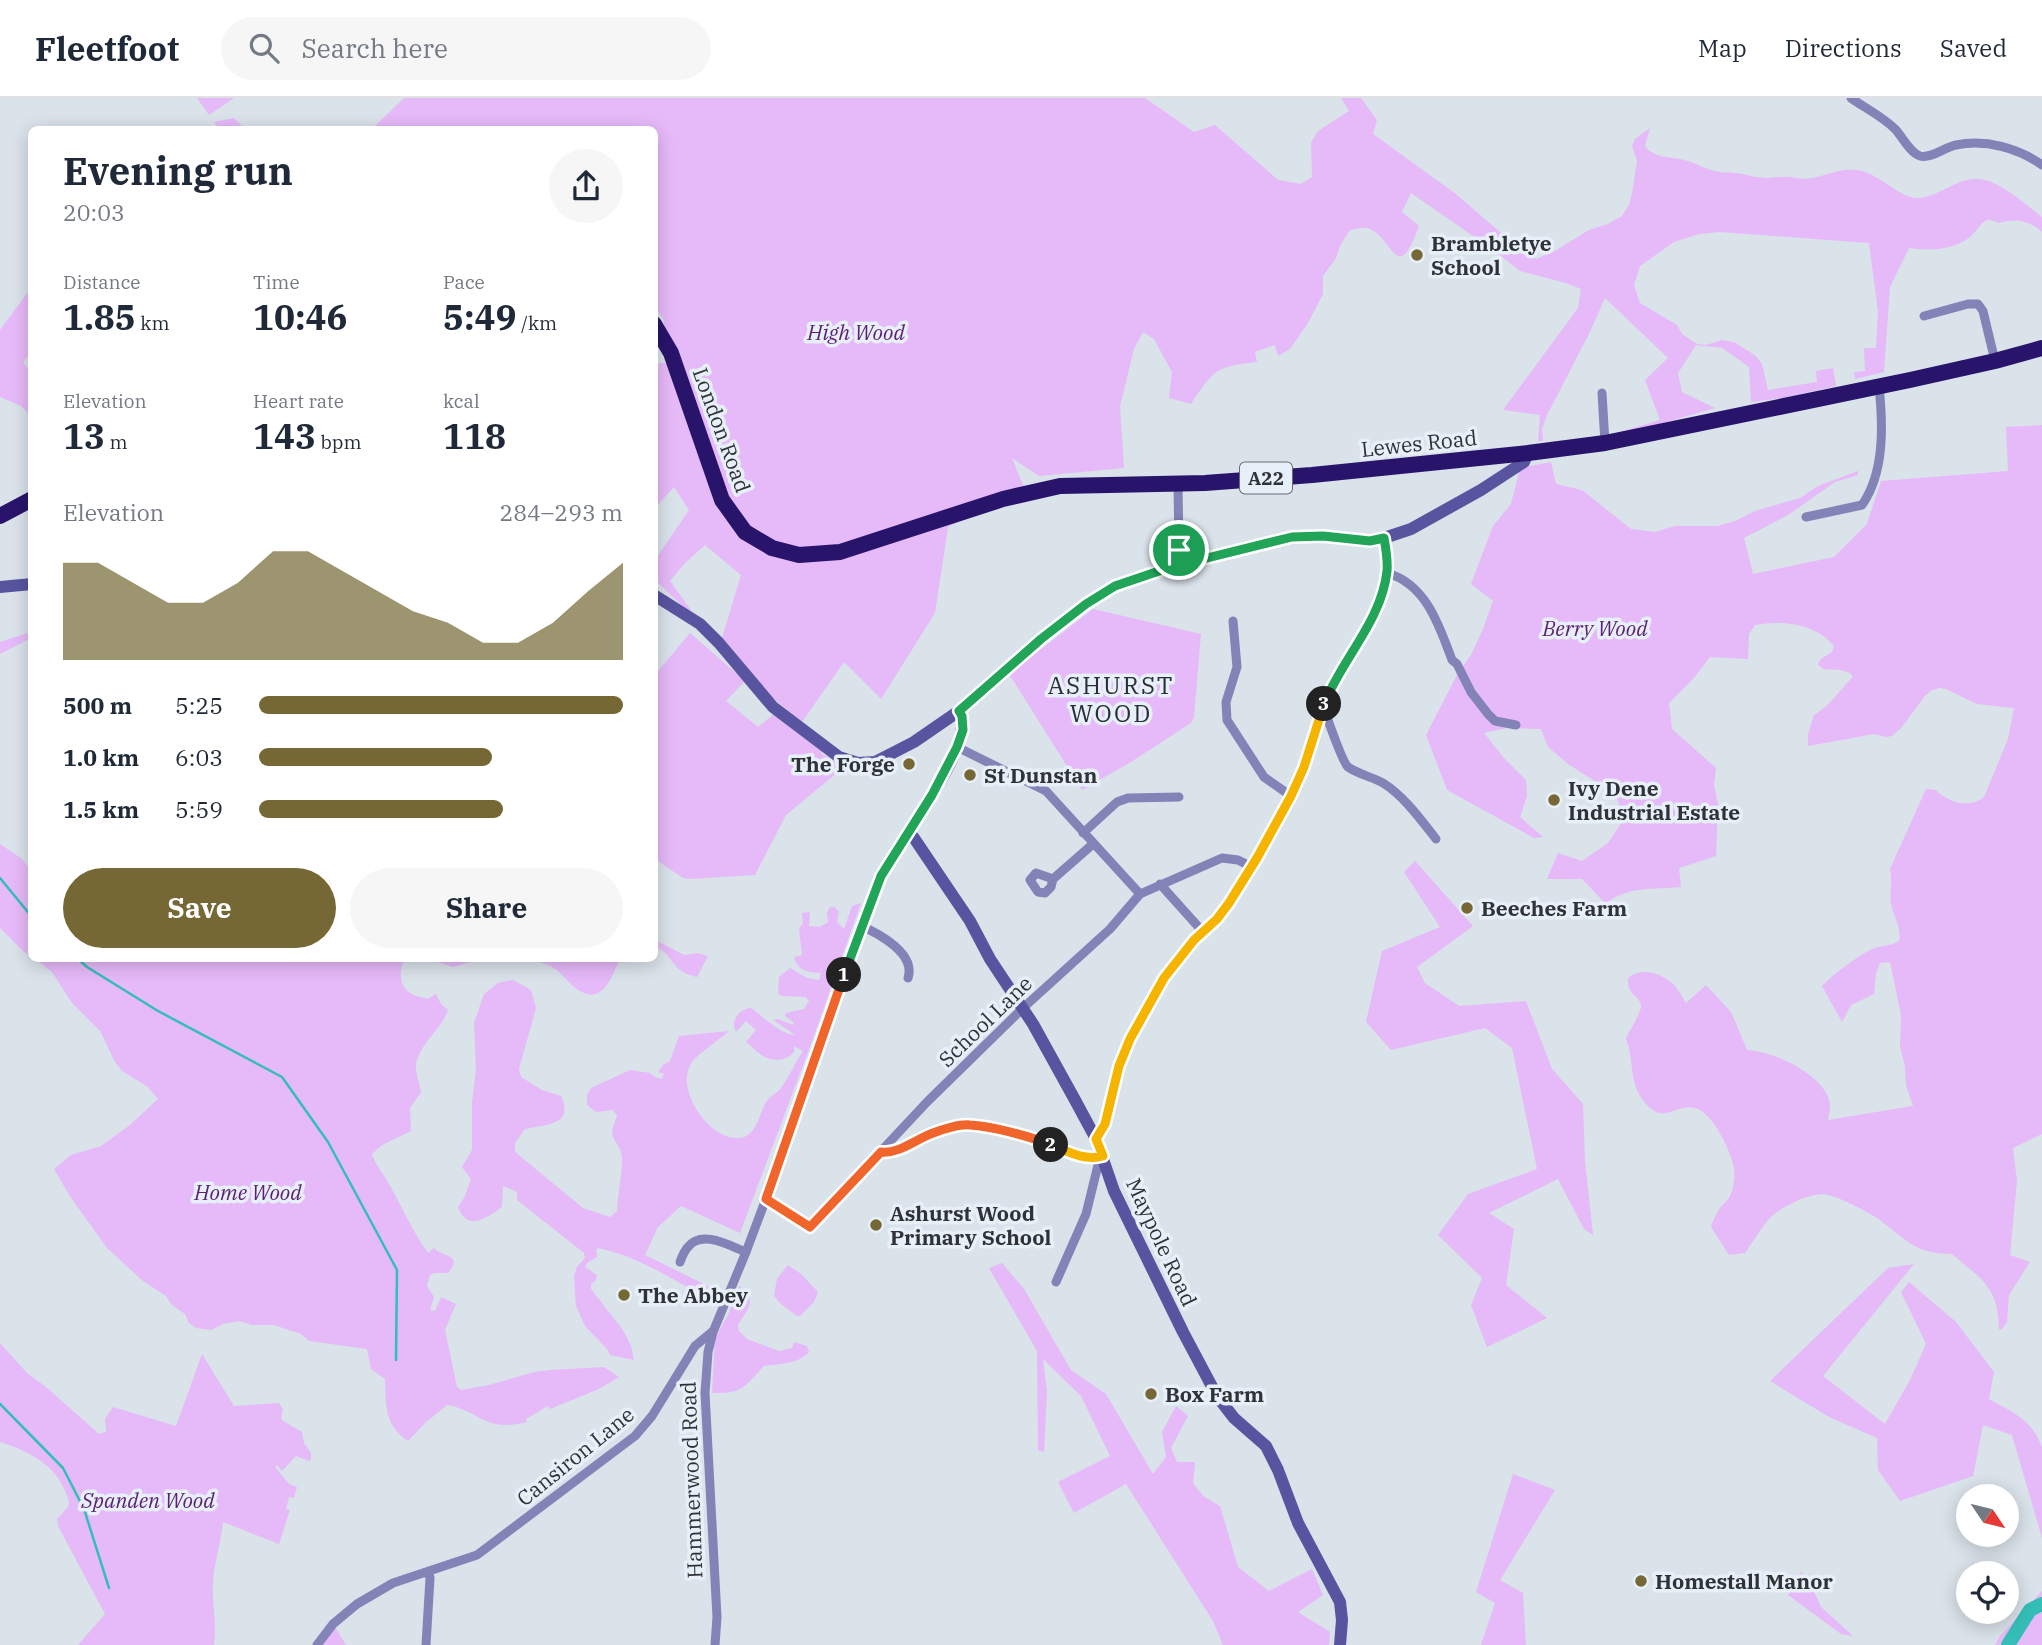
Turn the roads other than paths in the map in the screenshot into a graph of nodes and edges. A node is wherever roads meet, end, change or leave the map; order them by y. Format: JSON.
{"nodes":[{"id":1,"x":1851,"y":98,"type":"edge"},
{"id":2,"x":2042,"y":165,"type":"edge"},
{"id":3,"x":1924,"y":316,"type":"dead end"},
{"id":4,"x":658,"y":331,"type":"edge"},
{"id":5,"x":2042,"y":348,"type":"edge"},
{"id":6,"x":1995,"y":361,"type":"junction"},
{"id":7,"x":1879,"y":386,"type":"junction"},
{"id":8,"x":1602,"y":393,"type":"dead end"},
{"id":9,"x":1605,"y":443,"type":"junction"},
{"id":10,"x":1528,"y":453,"type":"junction"},
{"id":11,"x":1178,"y":484,"type":"junction"},
{"id":12,"x":28,"y":501,"type":"edge"},
{"id":13,"x":0,"y":516,"type":"edge"},
{"id":14,"x":1806,"y":517,"type":"dead end"},
{"id":15,"x":1384,"y":538,"type":"junction"},
{"id":16,"x":1179,"y":550,"type":"junction"},
{"id":17,"x":799,"y":555,"type":"joint"},
{"id":18,"x":1191,"y":562,"type":"junction"},
{"id":19,"x":1168,"y":568,"type":"junction"},
{"id":20,"x":1387,"y":573,"type":"junction"},
{"id":21,"x":28,"y":584,"type":"edge"},
{"id":22,"x":0,"y":587,"type":"edge"},
{"id":23,"x":658,"y":598,"type":"edge"},
{"id":24,"x":1233,"y":621,"type":"dead end"},
{"id":25,"x":1323,"y":706,"type":"junction"},
{"id":26,"x":959,"y":711,"type":"junction"},
{"id":27,"x":1516,"y":725,"type":"dead end"},
{"id":28,"x":957,"y":747,"type":"junction"},
{"id":29,"x":1291,"y":796,"type":"junction"},
{"id":30,"x":1179,"y":797,"type":"dead end"},
{"id":31,"x":908,"y":832,"type":"junction"},
{"id":32,"x":1083,"y":833,"type":"junction"},
{"id":33,"x":1436,"y":839,"type":"dead end"},
{"id":34,"x":1093,"y":844,"type":"junction"},
{"id":35,"x":1252,"y":867,"type":"junction"},
{"id":36,"x":1053,"y":880,"type":"dead end"},
{"id":37,"x":1160,"y":884,"type":"junction"},
{"id":38,"x":1140,"y":894,"type":"junction"},
{"id":39,"x":861,"y":926,"type":"junction"},
{"id":40,"x":1203,"y":932,"type":"junction"},
{"id":41,"x":908,"y":978,"type":"dead end"},
{"id":42,"x":1023,"y":1008,"type":"junction"},
{"id":43,"x":1096,"y":1139,"type":"junction"},
{"id":44,"x":881,"y":1152,"type":"junction"},
{"id":45,"x":1101,"y":1156,"type":"junction"},
{"id":46,"x":766,"y":1199,"type":"junction"},
{"id":47,"x":716,"y":1240,"type":"junction"},
{"id":48,"x":712,"y":1252,"type":"dead end"},
{"id":49,"x":746,"y":1252,"type":"junction"},
{"id":50,"x":680,"y":1262,"type":"dead end"},
{"id":51,"x":1056,"y":1282,"type":"dead end"},
{"id":52,"x":713,"y":1332,"type":"junction"},
{"id":53,"x":428,"y":1572,"type":"junction"},
{"id":54,"x":317,"y":1645,"type":"edge"},
{"id":55,"x":426,"y":1645,"type":"edge"},
{"id":56,"x":715,"y":1645,"type":"edge"},
{"id":57,"x":1340,"y":1645,"type":"edge"}],
"edges":[{"from":1,"to":2,"type":"street"},
{"from":3,"to":6,"type":"street"},
{"from":4,"to":17,"type":"highway","name":"London Road","number":"A22"},
{"from":5,"to":6,"type":"highway","name":"Lewes Road","number":"A22"},
{"from":6,"to":7,"type":"highway","name":"Lewes Road","number":"A22"},
{"from":7,"to":9,"type":"highway","name":"Lewes Road","number":"A22"},
{"from":7,"to":14,"type":"street"},
{"from":8,"to":9,"type":"street"},
{"from":9,"to":10,"type":"highway","name":"Lewes Road","number":"A22"},
{"from":10,"to":11,"type":"highway","name":"Lewes Road","number":"A22"},
{"from":10,"to":15,"type":"street"},
{"from":11,"to":16,"type":"street"},
{"from":11,"to":17,"type":"highway","name":"Lewes Road","number":"A22"},
{"from":12,"to":13,"type":"highway"},
{"from":15,"to":18,"type":"street"},
{"from":15,"to":20,"type":"street"},
{"from":16,"to":18,"type":"street"},
{"from":16,"to":19,"type":"street"},
{"from":18,"to":19,"type":"street"},
{"from":19,"to":26,"type":"street"},
{"from":20,"to":25,"type":"street"},
{"from":20,"to":27,"type":"street"},
{"from":21,"to":22,"type":"street"},
{"from":23,"to":26,"type":"street"},
{"from":24,"to":29,"type":"street"},
{"from":25,"to":29,"type":"street"},
{"from":25,"to":33,"type":"street"},
{"from":26,"to":28,"type":"street","name":"Hammerwood Road"},
{"from":28,"to":31,"type":"street","name":"Hammerwood Road"},
{"from":28,"to":32,"type":"street"},
{"from":29,"to":35,"type":"street"},
{"from":30,"to":32,"type":"street"},
{"from":31,"to":39,"type":"street","name":"Hammerwood Road"},
{"from":31,"to":42,"type":"street","name":"Maypole Road"},
{"from":32,"to":34,"type":"street"},
{"from":34,"to":36,"type":"street"},
{"from":34,"to":38,"type":"street"},
{"from":35,"to":37,"type":"street","name":"School Lane"},
{"from":35,"to":40,"type":"street"},
{"from":37,"to":38,"type":"street","name":"School Lane"},
{"from":37,"to":40,"type":"street"},
{"from":38,"to":42,"type":"street","name":"School Lane"},
{"from":39,"to":41,"type":"street"},
{"from":39,"to":46,"type":"street","name":"Hammerwood Road"},
{"from":40,"to":43,"type":"street"},
{"from":42,"to":43,"type":"street","name":"Maypole Road"},
{"from":42,"to":44,"type":"street","name":"School Lane"},
{"from":43,"to":45,"type":"street","name":"Maypole Road"},
{"from":44,"to":45,"type":"street"},
{"from":44,"to":46,"type":"street","name":"School Lane"},
{"from":45,"to":51,"type":"street"},
{"from":45,"to":57,"type":"street","name":"Maypole Road"},
{"from":46,"to":49,"type":"street","name":"Hammerwood Road"},
{"from":47,"to":48,"type":"street"},
{"from":47,"to":49,"type":"street"},
{"from":47,"to":50,"type":"street"},
{"from":49,"to":52,"type":"street","name":"Hammerwood Road"},
{"from":52,"to":53,"type":"street","name":"Cansiron Lane"},
{"from":52,"to":56,"type":"street","name":"Hammerwood Road"},
{"from":53,"to":54,"type":"street","name":"Cansiron Lane"},
{"from":53,"to":55,"type":"street"}]}
